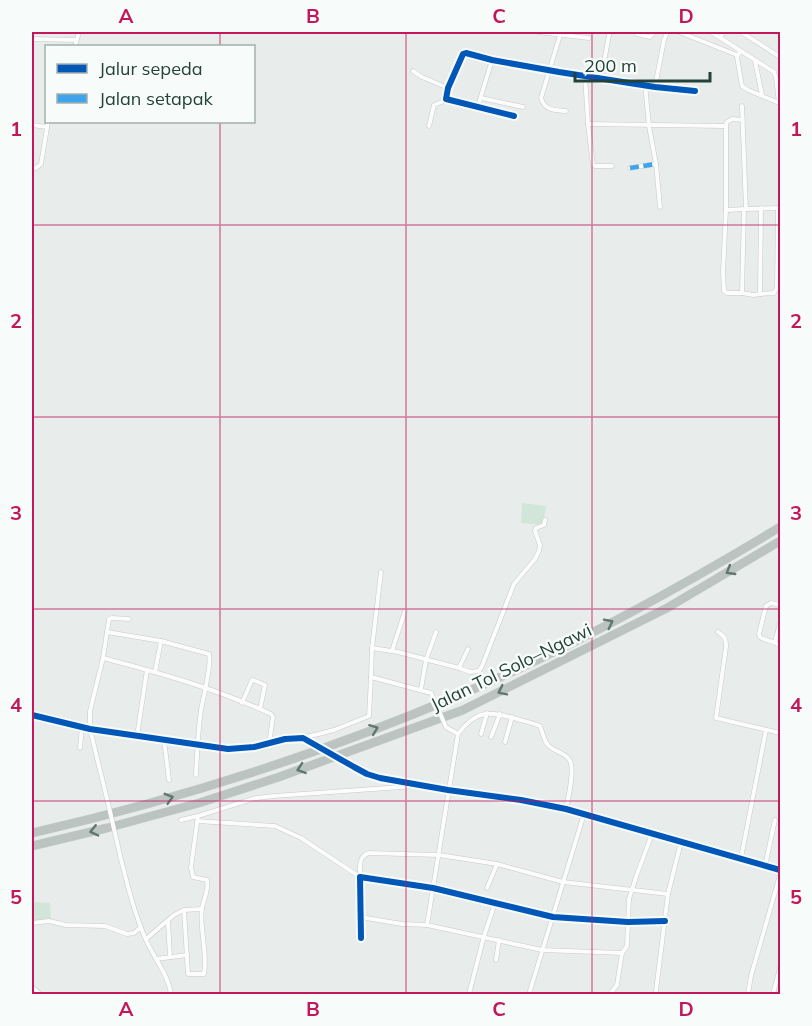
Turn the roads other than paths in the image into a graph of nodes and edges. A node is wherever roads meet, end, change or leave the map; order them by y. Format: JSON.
{"nodes":[{"id":1,"x":79,"y":32,"type":"edge"},
{"id":2,"x":538,"y":32,"type":"edge"},
{"id":3,"x":636,"y":32,"type":"edge"},
{"id":4,"x":654,"y":32,"type":"edge"},
{"id":5,"x":667,"y":32,"type":"edge"},
{"id":6,"x":678,"y":32,"type":"edge"},
{"id":7,"x":711,"y":32,"type":"edge"},
{"id":8,"x":724,"y":32,"type":"edge"},
{"id":9,"x":741,"y":32,"type":"edge"},
{"id":10,"x":560,"y":33,"type":"edge"},
{"id":11,"x":609,"y":34,"type":"dead end"},
{"id":12,"x":720,"y":37,"type":"junction"},
{"id":13,"x":589,"y":38,"type":"dead end"},
{"id":14,"x":32,"y":39,"type":"edge"},
{"id":15,"x":76,"y":40,"type":"junction"},
{"id":16,"x":75,"y":45,"type":"edge"},
{"id":17,"x":739,"y":53,"type":"junction"},
{"id":18,"x":780,"y":57,"type":"edge"},
{"id":19,"x":492,"y":60,"type":"junction"},
{"id":20,"x":755,"y":61,"type":"junction"},
{"id":21,"x":549,"y":70,"type":"junction"},
{"id":22,"x":413,"y":71,"type":"dead end"},
{"id":23,"x":585,"y":75,"type":"junction"},
{"id":24,"x":601,"y":78,"type":"junction"},
{"id":25,"x":645,"y":84,"type":"junction"},
{"id":26,"x":655,"y":87,"type":"junction"},
{"id":27,"x":448,"y":88,"type":"junction"},
{"id":28,"x":695,"y":90,"type":"dead end"},
{"id":29,"x":762,"y":96,"type":"junction"},
{"id":30,"x":446,"y":99,"type":"junction"},
{"id":31,"x":481,"y":99,"type":"junction"},
{"id":32,"x":780,"y":104,"type":"edge"},
{"id":33,"x":478,"y":106,"type":"junction"},
{"id":34,"x":742,"y":106,"type":"dead end"},
{"id":35,"x":523,"y":107,"type":"dead end"},
{"id":36,"x":566,"y":111,"type":"dead end"},
{"id":37,"x":514,"y":116,"type":"dead end"},
{"id":38,"x":744,"y":120,"type":"junction"},
{"id":39,"x":48,"y":124,"type":"edge"},
{"id":40,"x":588,"y":124,"type":"junction"},
{"id":41,"x":32,"y":125,"type":"edge"},
{"id":42,"x":726,"y":125,"type":"junction"},
{"id":43,"x":429,"y":126,"type":"dead end"},
{"id":44,"x":649,"y":126,"type":"junction"},
{"id":45,"x":656,"y":164,"type":"junction"},
{"id":46,"x":612,"y":166,"type":"dead end"},
{"id":47,"x":32,"y":167,"type":"edge"},
{"id":48,"x":630,"y":168,"type":"dead end"},
{"id":49,"x":660,"y":207,"type":"dead end"},
{"id":50,"x":761,"y":208,"type":"junction"},
{"id":51,"x":779,"y":208,"type":"edge"},
{"id":52,"x":745,"y":209,"type":"junction"},
{"id":53,"x":726,"y":210,"type":"junction"},
{"id":54,"x":742,"y":294,"type":"junction"},
{"id":55,"x":760,"y":294,"type":"junction"},
{"id":56,"x":545,"y":520,"type":"dead end"},
{"id":57,"x":780,"y":527,"type":"edge"},
{"id":58,"x":780,"y":541,"type":"edge"},
{"id":59,"x":381,"y":572,"type":"dead end"},
{"id":60,"x":780,"y":605,"type":"edge"},
{"id":61,"x":405,"y":611,"type":"dead end"},
{"id":62,"x":129,"y":619,"type":"dead end"},
{"id":63,"x":780,"y":623,"type":"edge"},
{"id":64,"x":107,"y":632,"type":"junction"},
{"id":65,"x":436,"y":632,"type":"dead end"},
{"id":66,"x":718,"y":632,"type":"dead end"},
{"id":67,"x":161,"y":641,"type":"junction"},
{"id":68,"x":775,"y":642,"type":"junction"},
{"id":69,"x":780,"y":646,"type":"edge"},
{"id":70,"x":372,"y":648,"type":"junction"},
{"id":71,"x":468,"y":649,"type":"dead end"},
{"id":72,"x":392,"y":651,"type":"junction"},
{"id":73,"x":103,"y":658,"type":"junction"},
{"id":74,"x":426,"y":660,"type":"junction"},
{"id":75,"x":459,"y":668,"type":"junction"},
{"id":76,"x":147,"y":670,"type":"junction"},
{"id":77,"x":155,"y":672,"type":"junction"},
{"id":78,"x":371,"y":677,"type":"junction"},
{"id":79,"x":204,"y":688,"type":"junction"},
{"id":80,"x":421,"y":689,"type":"junction"},
{"id":81,"x":242,"y":703,"type":"junction"},
{"id":82,"x":260,"y":709,"type":"junction"},
{"id":83,"x":487,"y":713,"type":"junction"},
{"id":84,"x":500,"y":714,"type":"junction"},
{"id":85,"x":32,"y":715,"type":"edge"},
{"id":86,"x":512,"y":717,"type":"junction"},
{"id":87,"x":82,"y":728,"type":"junction"},
{"id":88,"x":90,"y":729,"type":"junction"},
{"id":89,"x":766,"y":729,"type":"junction"},
{"id":90,"x":780,"y":733,"type":"edge"},
{"id":91,"x":458,"y":734,"type":"junction"},
{"id":92,"x":482,"y":734,"type":"dead end"},
{"id":93,"x":137,"y":736,"type":"junction"},
{"id":94,"x":491,"y":738,"type":"dead end"},
{"id":95,"x":164,"y":740,"type":"junction"},
{"id":96,"x":306,"y":740,"type":"junction"},
{"id":97,"x":505,"y":742,"type":"dead end"},
{"id":98,"x":269,"y":744,"type":"junction"},
{"id":99,"x":197,"y":746,"type":"junction"},
{"id":100,"x":80,"y":748,"type":"dead end"},
{"id":101,"x":196,"y":775,"type":"dead end"},
{"id":102,"x":168,"y":780,"type":"dead end"},
{"id":103,"x":423,"y":785,"type":"junction"},
{"id":104,"x":448,"y":790,"type":"junction"},
{"id":105,"x":566,"y":809,"type":"junction"},
{"id":106,"x":584,"y":814,"type":"junction"},
{"id":107,"x":197,"y":819,"type":"junction"},
{"id":108,"x":181,"y":820,"type":"dead end"},
{"id":109,"x":775,"y":820,"type":"dead end"},
{"id":110,"x":32,"y":833,"type":"edge"},
{"id":111,"x":652,"y":834,"type":"junction"},
{"id":112,"x":681,"y":842,"type":"junction"},
{"id":113,"x":32,"y":846,"type":"edge"},
{"id":114,"x":439,"y":855,"type":"junction"},
{"id":115,"x":741,"y":858,"type":"junction"},
{"id":116,"x":497,"y":864,"type":"junction"},
{"id":117,"x":765,"y":866,"type":"junction"},
{"id":118,"x":780,"y":870,"type":"edge"},
{"id":119,"x":780,"y":875,"type":"edge"},
{"id":120,"x":360,"y":878,"type":"junction"},
{"id":121,"x":563,"y":882,"type":"junction"},
{"id":122,"x":433,"y":888,"type":"junction"},
{"id":123,"x":487,"y":888,"type":"dead end"},
{"id":124,"x":632,"y":889,"type":"junction"},
{"id":125,"x":668,"y":894,"type":"junction"},
{"id":126,"x":495,"y":903,"type":"junction"},
{"id":127,"x":202,"y":909,"type":"junction"},
{"id":128,"x":184,"y":910,"type":"junction"},
{"id":129,"x":360,"y":917,"type":"junction"},
{"id":130,"x":553,"y":917,"type":"junction"},
{"id":131,"x":168,"y":921,"type":"junction"},
{"id":132,"x":665,"y":921,"type":"junction"},
{"id":133,"x":628,"y":922,"type":"junction"},
{"id":134,"x":32,"y":923,"type":"edge"},
{"id":135,"x":427,"y":926,"type":"junction"},
{"id":136,"x":141,"y":927,"type":"junction"},
{"id":137,"x":484,"y":936,"type":"junction"},
{"id":138,"x":361,"y":938,"type":"dead end"},
{"id":139,"x":146,"y":939,"type":"junction"},
{"id":140,"x":499,"y":940,"type":"junction"},
{"id":141,"x":542,"y":950,"type":"junction"},
{"id":142,"x":622,"y":953,"type":"junction"},
{"id":143,"x":187,"y":955,"type":"junction"},
{"id":144,"x":170,"y":957,"type":"junction"},
{"id":145,"x":156,"y":959,"type":"junction"},
{"id":146,"x":496,"y":960,"type":"dead end"},
{"id":147,"x":780,"y":968,"type":"edge"},
{"id":148,"x":32,"y":987,"type":"edge"},
{"id":149,"x":656,"y":991,"type":"dead end"},
{"id":150,"x":39,"y":993,"type":"dead end"},
{"id":151,"x":171,"y":994,"type":"edge"},
{"id":152,"x":469,"y":994,"type":"edge"},
{"id":153,"x":530,"y":994,"type":"edge"},
{"id":154,"x":610,"y":994,"type":"edge"},
{"id":155,"x":748,"y":994,"type":"edge"},
{"id":156,"x":773,"y":994,"type":"edge"}],
"edges":[{"from":1,"to":15,"type":"street"},
{"from":2,"to":10,"type":"street"},
{"from":3,"to":4,"type":"street"},
{"from":5,"to":26,"type":"street"},
{"from":6,"to":17,"type":"street"},
{"from":7,"to":12,"type":"street"},
{"from":8,"to":12,"type":"street"},
{"from":9,"to":18,"type":"street"},
{"from":10,"to":13,"type":"street"},
{"from":10,"to":21,"type":"street"},
{"from":11,"to":24,"type":"street"},
{"from":12,"to":17,"type":"street"},
{"from":14,"to":15,"type":"street"},
{"from":15,"to":16,"type":"street"},
{"from":17,"to":20,"type":"street"},
{"from":17,"to":29,"type":"street"},
{"from":19,"to":21,"type":"street"},
{"from":19,"to":27,"type":"street"},
{"from":19,"to":31,"type":"street"},
{"from":20,"to":29,"type":"street"},
{"from":20,"to":32,"type":"street"},
{"from":21,"to":23,"type":"street"},
{"from":21,"to":36,"type":"street"},
{"from":22,"to":27,"type":"street"},
{"from":23,"to":24,"type":"street"},
{"from":23,"to":40,"type":"street"},
{"from":24,"to":25,"type":"street"},
{"from":25,"to":26,"type":"street"},
{"from":25,"to":44,"type":"street"},
{"from":26,"to":28,"type":"street"},
{"from":27,"to":30,"type":"street"},
{"from":29,"to":32,"type":"street"},
{"from":30,"to":33,"type":"street"},
{"from":30,"to":43,"type":"street"},
{"from":31,"to":33,"type":"street"},
{"from":31,"to":35,"type":"street"},
{"from":33,"to":37,"type":"street"},
{"from":34,"to":38,"type":"street"},
{"from":38,"to":42,"type":"street"},
{"from":38,"to":52,"type":"street"},
{"from":39,"to":41,"type":"street"},
{"from":39,"to":47,"type":"street"},
{"from":40,"to":44,"type":"street"},
{"from":40,"to":46,"type":"street"},
{"from":42,"to":44,"type":"street"},
{"from":42,"to":53,"type":"street"},
{"from":44,"to":45,"type":"street"},
{"from":45,"to":48,"type":"street"},
{"from":45,"to":49,"type":"street"},
{"from":50,"to":51,"type":"street"},
{"from":50,"to":52,"type":"street"},
{"from":50,"to":55,"type":"street"},
{"from":51,"to":55,"type":"street"},
{"from":52,"to":53,"type":"street"},
{"from":52,"to":54,"type":"street"},
{"from":53,"to":54,"type":"street"},
{"from":54,"to":55,"type":"street"},
{"from":56,"to":75,"type":"street"},
{"from":110,"to":57,"type":"highway","name":"Jalan Tol Solo–Ngawi","one_way":true},
{"from":58,"to":113,"type":"highway","name":"Jalan Tol Solo–Ngawi","one_way":true},
{"from":59,"to":70,"type":"street"},
{"from":60,"to":68,"type":"street"},
{"from":61,"to":72,"type":"street"},
{"from":62,"to":64,"type":"street"},
{"from":63,"to":68,"type":"street"},
{"from":64,"to":67,"type":"street"},
{"from":64,"to":73,"type":"street"},
{"from":65,"to":74,"type":"street"},
{"from":66,"to":89,"type":"street"},
{"from":67,"to":77,"type":"street"},
{"from":67,"to":79,"type":"street"},
{"from":68,"to":69,"type":"street"},
{"from":70,"to":72,"type":"street"},
{"from":70,"to":78,"type":"street"},
{"from":71,"to":75,"type":"street"},
{"from":72,"to":74,"type":"street"},
{"from":73,"to":76,"type":"street"},
{"from":73,"to":88,"type":"street"},
{"from":74,"to":75,"type":"street"},
{"from":74,"to":80,"type":"street"},
{"from":76,"to":77,"type":"street"},
{"from":76,"to":93,"type":"street"},
{"from":77,"to":79,"type":"street"},
{"from":78,"to":80,"type":"street"},
{"from":78,"to":96,"type":"street"},
{"from":79,"to":81,"type":"street"},
{"from":79,"to":99,"type":"street"},
{"from":80,"to":91,"type":"street","bridge":true},
{"from":81,"to":82,"type":"street"},
{"from":81,"to":82,"type":"street"},
{"from":82,"to":98,"type":"street"},
{"from":83,"to":84,"type":"street"},
{"from":83,"to":91,"type":"street"},
{"from":83,"to":92,"type":"street"},
{"from":84,"to":86,"type":"street"},
{"from":84,"to":94,"type":"street"},
{"from":85,"to":87,"type":"street"},
{"from":86,"to":97,"type":"street"},
{"from":86,"to":105,"type":"street"},
{"from":87,"to":88,"type":"street"},
{"from":87,"to":100,"type":"street"},
{"from":88,"to":93,"type":"street"},
{"from":88,"to":136,"type":"street","bridge":true},
{"from":89,"to":90,"type":"street"},
{"from":89,"to":115,"type":"street"},
{"from":91,"to":104,"type":"street"},
{"from":93,"to":95,"type":"street"},
{"from":95,"to":99,"type":"street"},
{"from":95,"to":102,"type":"street"},
{"from":96,"to":98,"type":"street"},
{"from":96,"to":103,"type":"street","bridge":true},
{"from":98,"to":99,"type":"street"},
{"from":99,"to":101,"type":"street"},
{"from":103,"to":104,"type":"street"},
{"from":103,"to":107,"type":"street"},
{"from":104,"to":105,"type":"street"},
{"from":104,"to":114,"type":"street"},
{"from":105,"to":106,"type":"street"},
{"from":106,"to":111,"type":"street"},
{"from":106,"to":121,"type":"street"},
{"from":107,"to":108,"type":"street"},
{"from":107,"to":120,"type":"street"},
{"from":107,"to":127,"type":"street"},
{"from":109,"to":117,"type":"street"},
{"from":111,"to":112,"type":"street"},
{"from":111,"to":124,"type":"street"},
{"from":112,"to":115,"type":"street"},
{"from":112,"to":125,"type":"street"},
{"from":114,"to":116,"type":"street"},
{"from":114,"to":120,"type":"street"},
{"from":114,"to":122,"type":"street"},
{"from":115,"to":117,"type":"street"},
{"from":116,"to":121,"type":"street"},
{"from":116,"to":123,"type":"street"},
{"from":117,"to":118,"type":"street"},
{"from":119,"to":155,"type":"street"},
{"from":120,"to":122,"type":"street"},
{"from":120,"to":129,"type":"street"},
{"from":121,"to":124,"type":"street"},
{"from":121,"to":130,"type":"street"},
{"from":122,"to":126,"type":"street"},
{"from":122,"to":135,"type":"street"},
{"from":124,"to":125,"type":"street"},
{"from":124,"to":133,"type":"street"},
{"from":125,"to":132,"type":"street"},
{"from":126,"to":130,"type":"street"},
{"from":126,"to":137,"type":"street"},
{"from":127,"to":128,"type":"street"},
{"from":127,"to":143,"type":"street"},
{"from":128,"to":131,"type":"street"},
{"from":128,"to":143,"type":"street"},
{"from":129,"to":135,"type":"street"},
{"from":129,"to":138,"type":"street"},
{"from":130,"to":133,"type":"street"},
{"from":130,"to":141,"type":"street"},
{"from":131,"to":139,"type":"street"},
{"from":131,"to":144,"type":"street"},
{"from":132,"to":133,"type":"street"},
{"from":132,"to":149,"type":"street"},
{"from":133,"to":142,"type":"street"},
{"from":134,"to":136,"type":"street"},
{"from":135,"to":137,"type":"street"},
{"from":136,"to":139,"type":"street"},
{"from":137,"to":140,"type":"street"},
{"from":137,"to":152,"type":"street"},
{"from":139,"to":145,"type":"street"},
{"from":140,"to":141,"type":"street"},
{"from":140,"to":146,"type":"street"},
{"from":141,"to":142,"type":"street"},
{"from":141,"to":153,"type":"street"},
{"from":142,"to":154,"type":"street"},
{"from":143,"to":144,"type":"street"},
{"from":144,"to":145,"type":"street"},
{"from":145,"to":151,"type":"street"},
{"from":147,"to":156,"type":"street"},
{"from":148,"to":150,"type":"street"}]}
